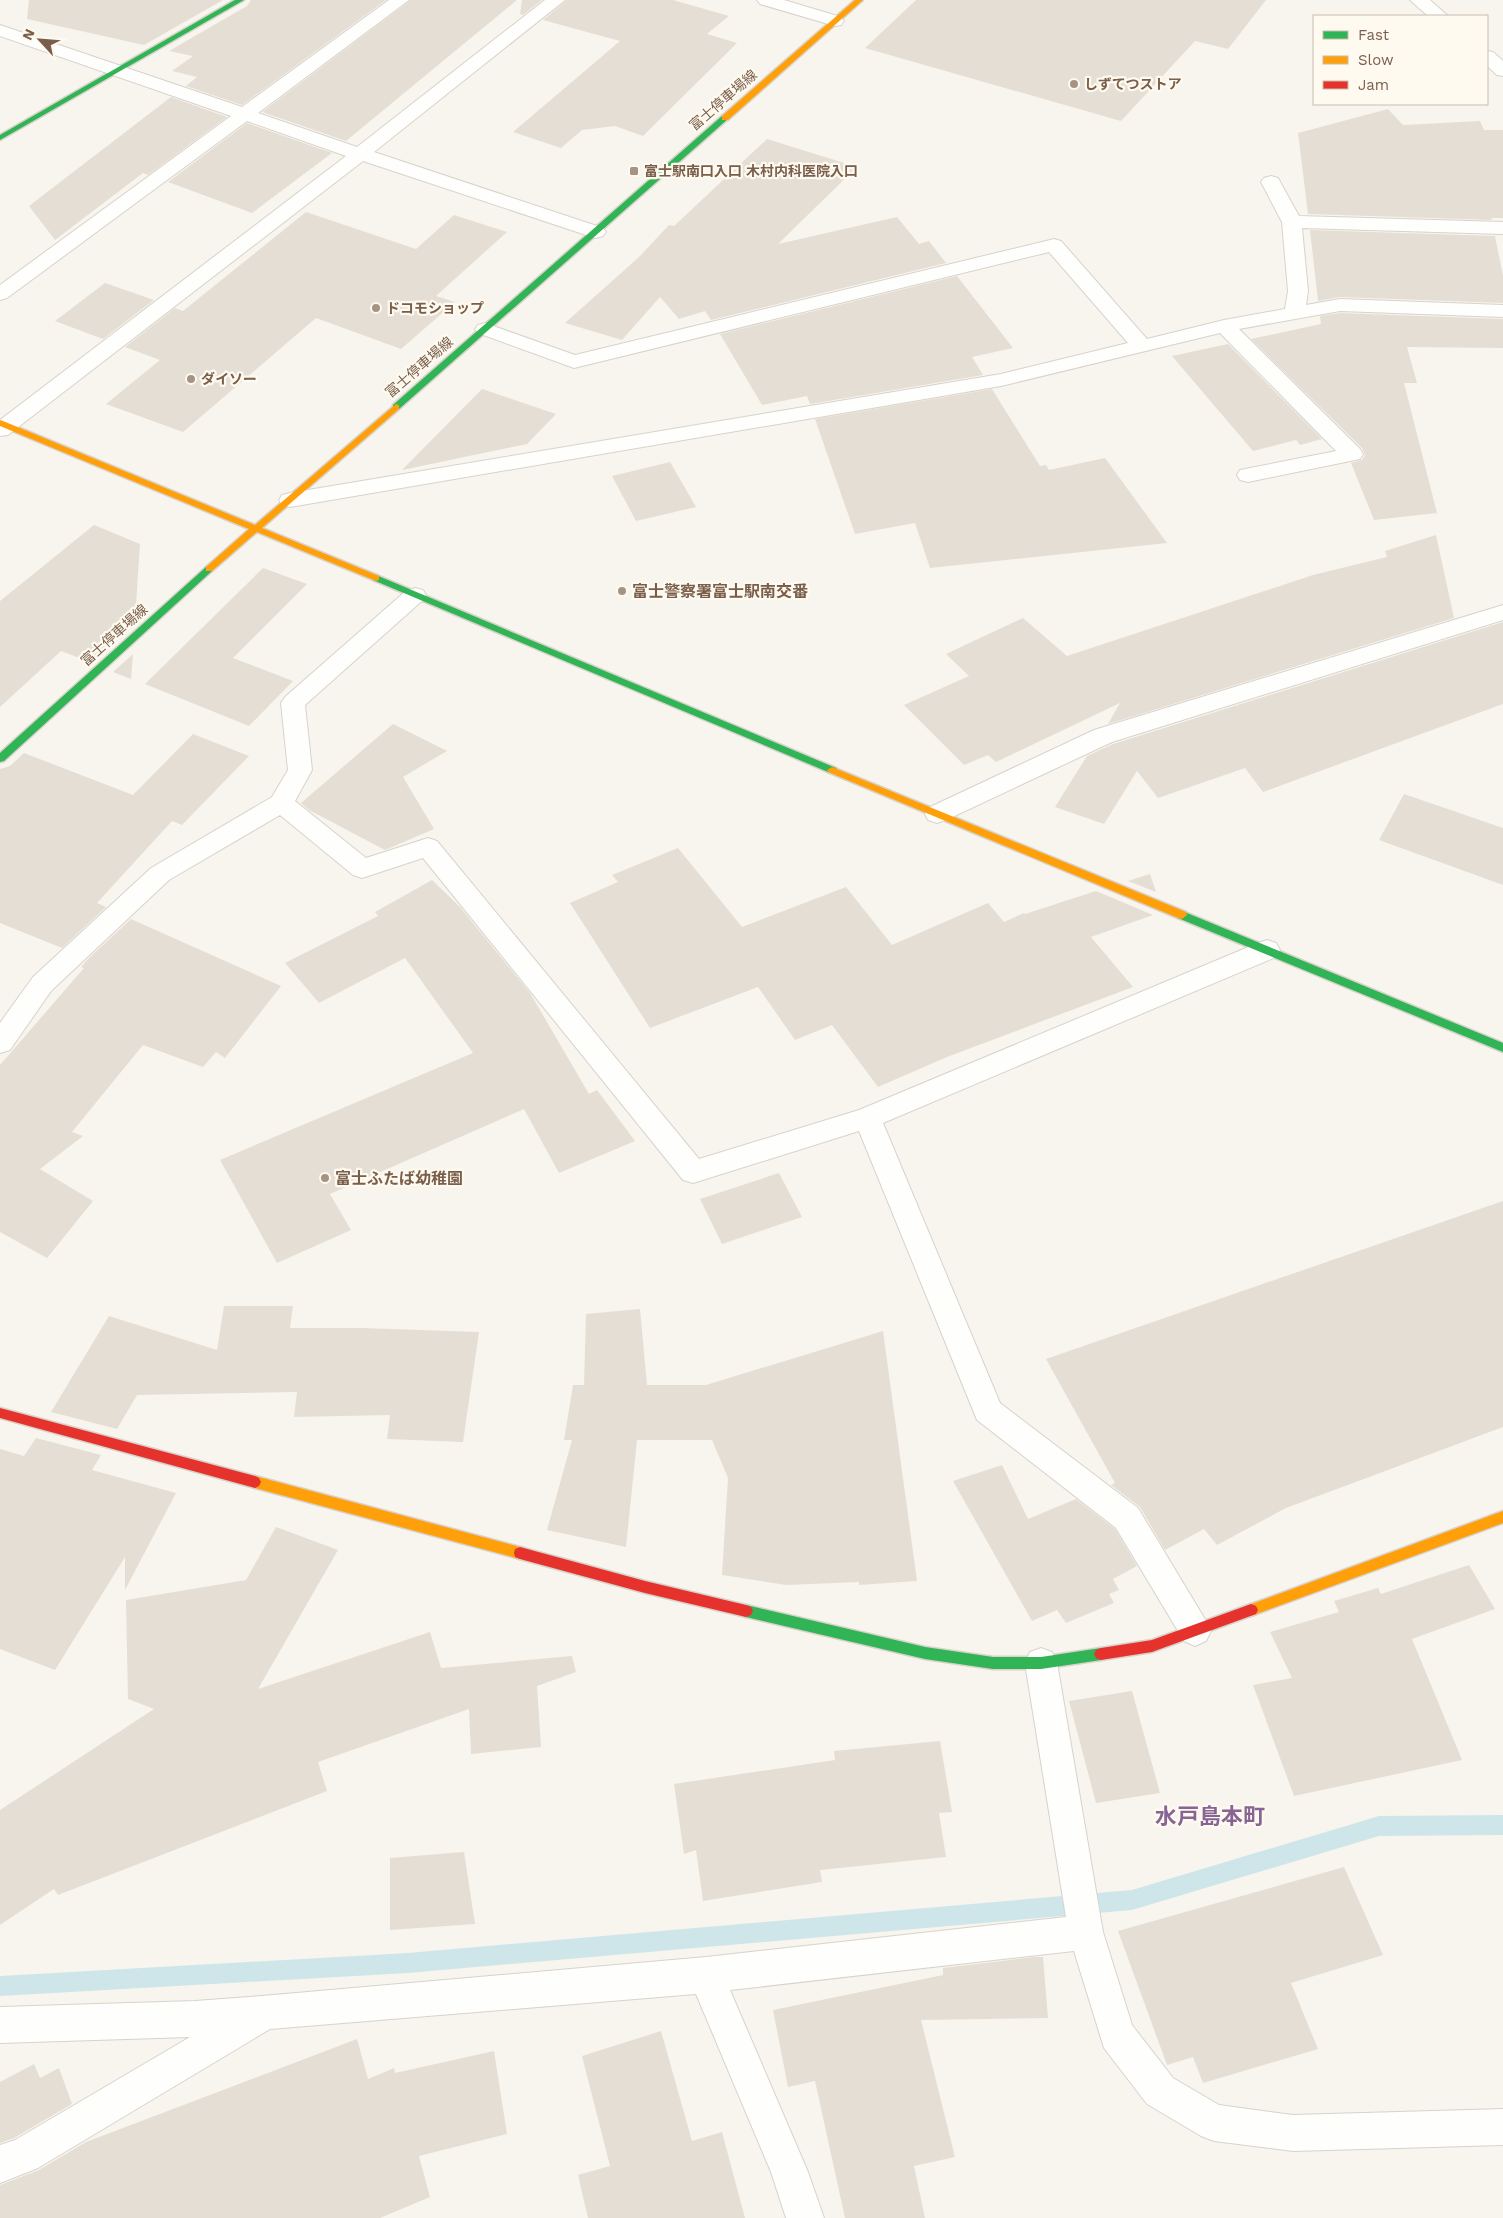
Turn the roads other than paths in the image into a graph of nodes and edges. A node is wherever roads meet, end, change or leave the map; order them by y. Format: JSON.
{"nodes":[{"id":1,"x":240,"y":0,"type":"edge"},
{"id":2,"x":400,"y":0,"type":"edge"},
{"id":3,"x":556,"y":0,"type":"edge"},
{"id":4,"x":766,"y":0,"type":"edge"},
{"id":5,"x":859,"y":0,"type":"edge"},
{"id":6,"x":1419,"y":0,"type":"edge"},
{"id":7,"x":1438,"y":15,"type":"edge"},
{"id":8,"x":835,"y":21,"type":"junction"},
{"id":9,"x":0,"y":30,"type":"edge"},
{"id":10,"x":1503,"y":48,"type":"edge"},
{"id":11,"x":1488,"y":50,"type":"edge"},
{"id":12,"x":1488,"y":57,"type":"edge"},
{"id":13,"x":115,"y":70,"type":"junction"},
{"id":14,"x":1503,"y":72,"type":"edge"},
{"id":15,"x":245,"y":114,"type":"junction"},
{"id":16,"x":0,"y":138,"type":"edge"},
{"id":17,"x":360,"y":154,"type":"junction"},
{"id":18,"x":1271,"y":182,"type":"dead end"},
{"id":19,"x":1292,"y":222,"type":"junction"},
{"id":20,"x":1503,"y":228,"type":"edge"},
{"id":21,"x":596,"y":232,"type":"junction"},
{"id":22,"x":0,"y":294,"type":"edge"},
{"id":23,"x":1503,"y":311,"type":"edge"},
{"id":24,"x":1295,"y":313,"type":"junction"},
{"id":25,"x":1224,"y":326,"type":"junction"},
{"id":26,"x":485,"y":330,"type":"junction"},
{"id":27,"x":1142,"y":346,"type":"junction"},
{"id":28,"x":2,"y":426,"type":"edge"},
{"id":29,"x":1248,"y":475,"type":"dead end"},
{"id":30,"x":290,"y":500,"type":"junction"},
{"id":31,"x":255,"y":527,"type":"junction"},
{"id":32,"x":415,"y":595,"type":"junction"},
{"id":33,"x":1503,"y":612,"type":"edge"},
{"id":34,"x":0,"y":759,"type":"edge"},
{"id":35,"x":281,"y":803,"type":"junction"},
{"id":36,"x":937,"y":814,"type":"junction"},
{"id":37,"x":1267,"y":950,"type":"junction"},
{"id":38,"x":0,"y":1043,"type":"edge"},
{"id":39,"x":1503,"y":1048,"type":"edge"},
{"id":40,"x":867,"y":1118,"type":"junction"},
{"id":41,"x":0,"y":1413,"type":"edge"},
{"id":42,"x":1503,"y":1517,"type":"edge"},
{"id":43,"x":1195,"y":1630,"type":"junction"},
{"id":44,"x":1040,"y":1663,"type":"junction"},
{"id":45,"x":1086,"y":1932,"type":"junction"},
{"id":46,"x":706,"y":1975,"type":"junction"},
{"id":47,"x":266,"y":2012,"type":"junction"},
{"id":48,"x":0,"y":2025,"type":"edge"},
{"id":49,"x":1503,"y":2127,"type":"edge"},
{"id":50,"x":0,"y":2164,"type":"edge"},
{"id":51,"x":805,"y":2218,"type":"edge"}],
"edges":[{"from":1,"to":13,"type":"street"},
{"from":2,"to":15,"type":"street"},
{"from":3,"to":17,"type":"street"},
{"from":4,"to":8,"type":"street"},
{"from":5,"to":8,"type":"street","name":"富士停車場線"},
{"from":6,"to":7,"type":"street"},
{"from":8,"to":21,"type":"street","name":"富士停車場線"},
{"from":9,"to":13,"type":"street"},
{"from":10,"to":11,"type":"street"},
{"from":12,"to":14,"type":"street"},
{"from":13,"to":15,"type":"street"},
{"from":13,"to":16,"type":"street"},
{"from":15,"to":17,"type":"street"},
{"from":15,"to":22,"type":"street"},
{"from":17,"to":21,"type":"street"},
{"from":17,"to":28,"type":"street"},
{"from":18,"to":19,"type":"street"},
{"from":19,"to":20,"type":"street"},
{"from":19,"to":24,"type":"street"},
{"from":21,"to":26,"type":"street","name":"富士停車場線"},
{"from":23,"to":24,"type":"street"},
{"from":24,"to":25,"type":"street"},
{"from":25,"to":27,"type":"street"},
{"from":25,"to":29,"type":"street"},
{"from":26,"to":27,"type":"street"},
{"from":26,"to":30,"type":"street","name":"富士停車場線"},
{"from":27,"to":30,"type":"street"},
{"from":28,"to":31,"type":"street"},
{"from":30,"to":31,"type":"street","name":"富士停車場線"},
{"from":31,"to":32,"type":"street"},
{"from":31,"to":34,"type":"street","name":"富士停車場線"},
{"from":32,"to":35,"type":"street"},
{"from":32,"to":36,"type":"street"},
{"from":33,"to":36,"type":"street"},
{"from":35,"to":38,"type":"street"},
{"from":35,"to":40,"type":"street"},
{"from":36,"to":37,"type":"street"},
{"from":37,"to":39,"type":"street"},
{"from":37,"to":40,"type":"street"},
{"from":40,"to":43,"type":"street"},
{"from":41,"to":44,"type":"street"},
{"from":42,"to":43,"type":"street"},
{"from":43,"to":44,"type":"street"},
{"from":44,"to":45,"type":"street"},
{"from":45,"to":46,"type":"street"},
{"from":45,"to":49,"type":"street"},
{"from":46,"to":47,"type":"street"},
{"from":46,"to":51,"type":"street"},
{"from":47,"to":48,"type":"street"},
{"from":47,"to":50,"type":"street"}]}
